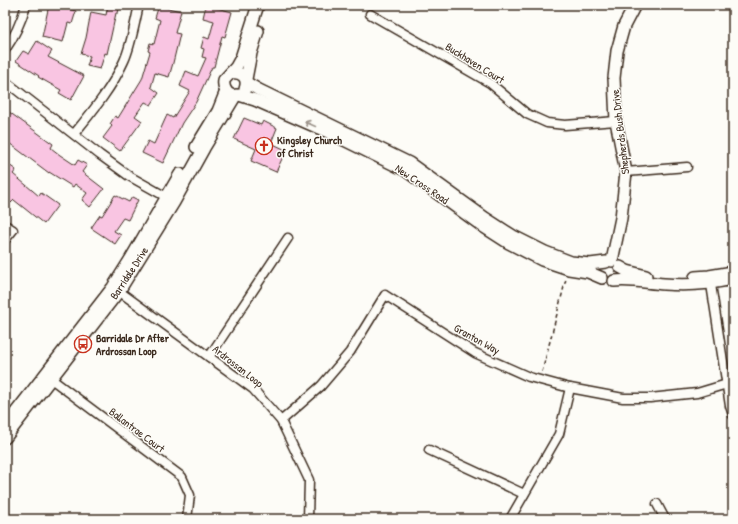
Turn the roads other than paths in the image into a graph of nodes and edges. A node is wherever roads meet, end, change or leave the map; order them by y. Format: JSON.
{"nodes":[{"id":1,"x":26,"y":5,"type":"edge"},
{"id":2,"x":139,"y":5,"type":"edge"},
{"id":3,"x":258,"y":5,"type":"edge"},
{"id":4,"x":265,"y":5,"type":"edge"},
{"id":5,"x":635,"y":5,"type":"edge"},
{"id":6,"x":370,"y":14,"type":"dead end"},
{"id":7,"x":5,"y":50,"type":"edge"},
{"id":8,"x":231,"y":73,"type":"junction"},
{"id":9,"x":5,"y":81,"type":"edge"},
{"id":10,"x":246,"y":81,"type":"junction"},
{"id":11,"x":233,"y":94,"type":"junction"},
{"id":12,"x":616,"y":121,"type":"junction"},
{"id":13,"x":74,"y":134,"type":"junction"},
{"id":14,"x":686,"y":167,"type":"dead end"},
{"id":15,"x":626,"y":172,"type":"junction"},
{"id":16,"x":170,"y":200,"type":"junction"},
{"id":17,"x":5,"y":225,"type":"edge"},
{"id":18,"x":288,"y":238,"type":"dead end"},
{"id":19,"x":5,"y":240,"type":"edge"},
{"id":20,"x":613,"y":263,"type":"junction"},
{"id":21,"x":733,"y":272,"type":"edge"},
{"id":22,"x":602,"y":278,"type":"junction"},
{"id":23,"x":733,"y":279,"type":"edge"},
{"id":24,"x":710,"y":280,"type":"junction"},
{"id":25,"x":614,"y":281,"type":"junction"},
{"id":26,"x":116,"y":289,"type":"junction"},
{"id":27,"x":209,"y":357,"type":"junction"},
{"id":28,"x":48,"y":376,"type":"junction"},
{"id":29,"x":727,"y":384,"type":"junction"},
{"id":30,"x":570,"y":388,"type":"junction"},
{"id":31,"x":733,"y":415,"type":"edge"},
{"id":32,"x":281,"y":421,"type":"junction"},
{"id":33,"x":5,"y":426,"type":"edge"},
{"id":34,"x":5,"y":438,"type":"edge"},
{"id":35,"x":429,"y":450,"type":"dead end"},
{"id":36,"x":524,"y":494,"type":"junction"},
{"id":37,"x":657,"y":504,"type":"dead end"},
{"id":38,"x":187,"y":519,"type":"edge"},
{"id":39,"x":308,"y":519,"type":"edge"},
{"id":40,"x":510,"y":519,"type":"edge"},
{"id":41,"x":665,"y":519,"type":"edge"}],
"edges":[{"from":1,"to":7,"type":"street"},
{"from":2,"to":13,"type":"street"},
{"from":3,"to":8,"type":"street"},
{"from":4,"to":10,"type":"street"},
{"from":5,"to":12,"type":"street","name":"Shepherds Bush Drive"},
{"from":6,"to":12,"type":"street","name":"Buckhaven Court"},
{"from":8,"to":10,"type":"street"},
{"from":8,"to":11,"type":"street"},
{"from":9,"to":13,"type":"street"},
{"from":10,"to":11,"type":"street"},
{"from":10,"to":20,"type":"street","name":"New Cross Road"},
{"from":11,"to":16,"type":"street","name":"Barridale Drive"},
{"from":22,"to":11,"type":"street","name":"New Cross Road","one_way":true},
{"from":12,"to":15,"type":"street","name":"Shepherds Bush Drive"},
{"from":13,"to":16,"type":"street"},
{"from":14,"to":15,"type":"street"},
{"from":15,"to":20,"type":"street","name":"Shepherds Bush Drive"},
{"from":16,"to":26,"type":"street","name":"Barridale Drive"},
{"from":17,"to":19,"type":"street"},
{"from":18,"to":27,"type":"street"},
{"from":20,"to":22,"type":"street"},
{"from":20,"to":24,"type":"street","name":"New Cross Road"},
{"from":20,"to":25,"type":"street"},
{"from":21,"to":24,"type":"street","name":"New Cross Road"},
{"from":22,"to":25,"type":"street"},
{"from":23,"to":24,"type":"street","name":"New Cross Road"},
{"from":24,"to":25,"type":"street","name":"New Cross Road"},
{"from":24,"to":29,"type":"street"},
{"from":26,"to":27,"type":"street","name":"Ardrossan Loop"},
{"from":26,"to":28,"type":"street","name":"Barridale Drive"},
{"from":27,"to":32,"type":"street","name":"Ardrossan Loop"},
{"from":28,"to":33,"type":"street","name":"Barridale Drive"},
{"from":28,"to":34,"type":"street","name":"Barridale Drive"},
{"from":28,"to":38,"type":"street","name":"Ballantrae Court"},
{"from":29,"to":30,"type":"street","name":"Granton Way"},
{"from":29,"to":31,"type":"street"},
{"from":30,"to":32,"type":"street","name":"Granton Way"},
{"from":30,"to":36,"type":"street"},
{"from":32,"to":39,"type":"street","name":"Ardrossan Loop"},
{"from":35,"to":36,"type":"street"},
{"from":36,"to":40,"type":"street"},
{"from":37,"to":41,"type":"street"}]}
